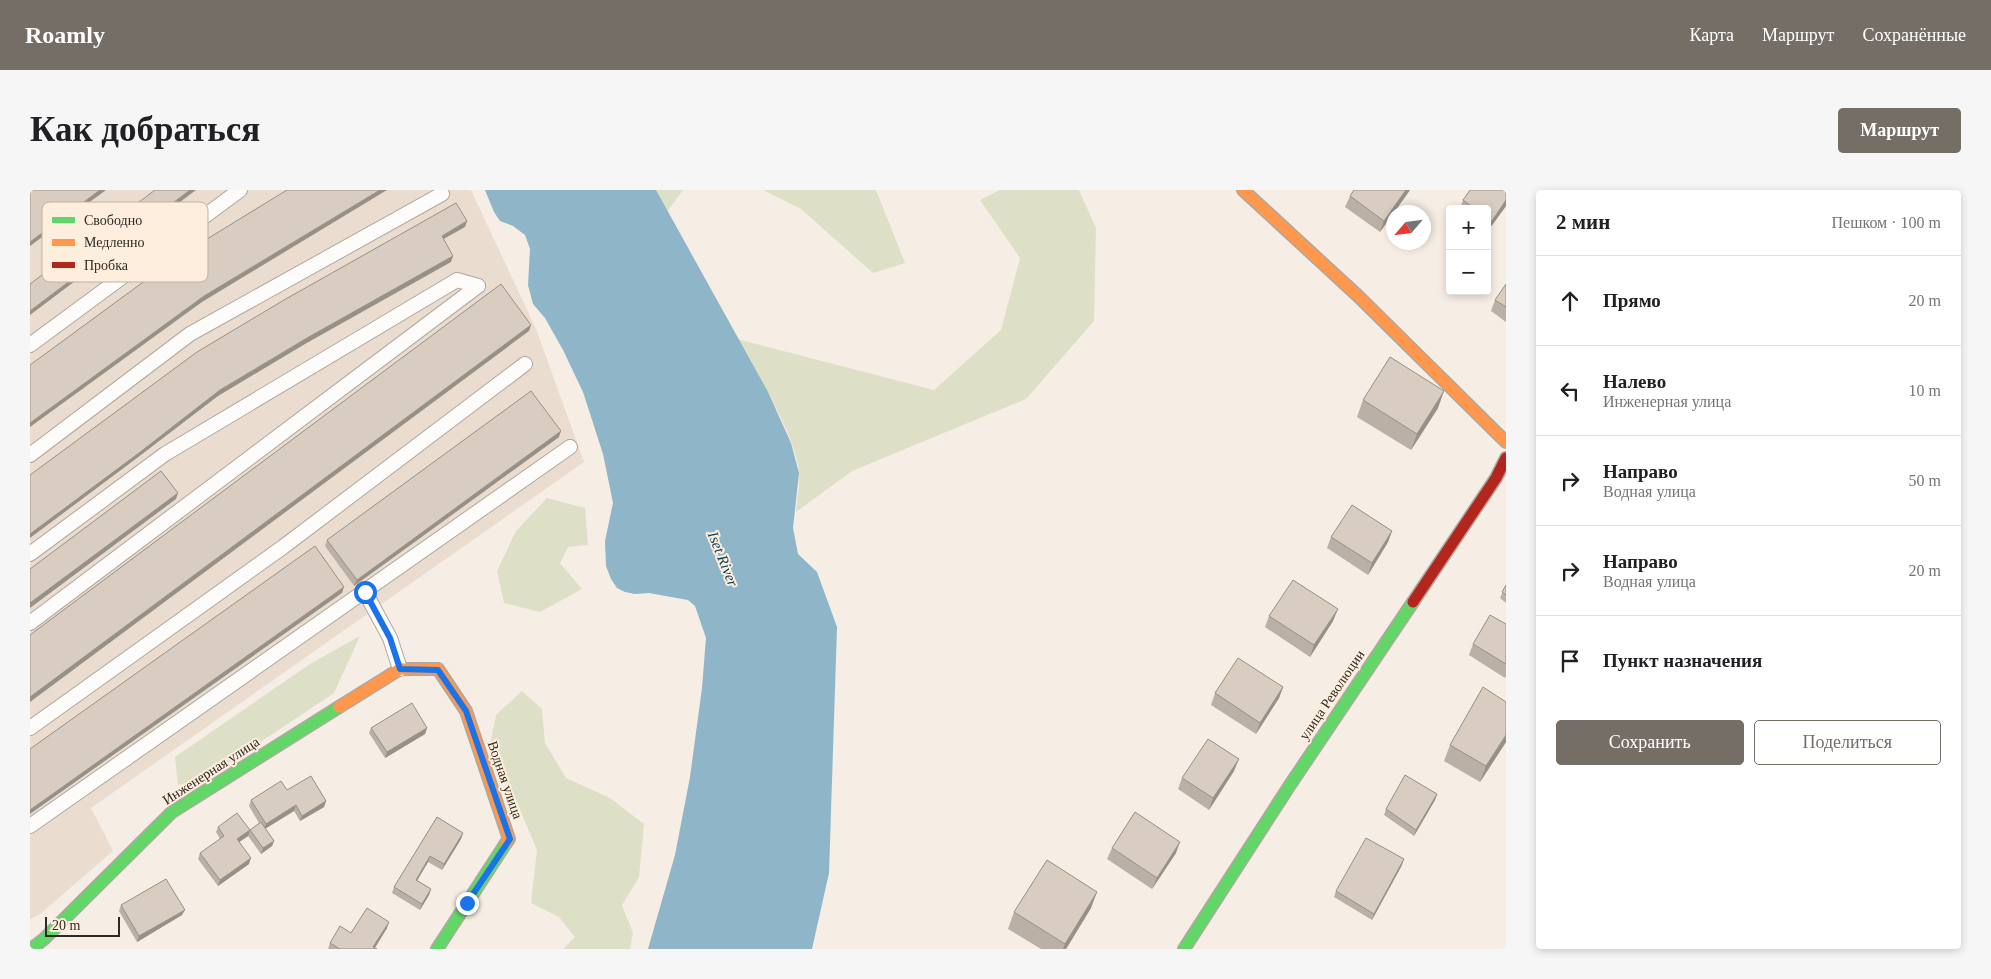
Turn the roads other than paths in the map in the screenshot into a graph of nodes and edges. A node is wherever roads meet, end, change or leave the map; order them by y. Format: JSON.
{"nodes":[{"id":1,"x":240,"y":190,"type":"edge"},
{"id":2,"x":1243,"y":190,"type":"edge"},
{"id":3,"x":442,"y":194,"type":"dead end"},
{"id":4,"x":208,"y":214,"type":"edge"},
{"id":5,"x":115,"y":282,"type":"edge"},
{"id":6,"x":30,"y":345,"type":"edge"},
{"id":7,"x":525,"y":364,"type":"dead end"},
{"id":8,"x":1506,"y":442,"type":"edge"},
{"id":9,"x":570,"y":447,"type":"dead end"},
{"id":10,"x":30,"y":455,"type":"edge"},
{"id":11,"x":1506,"y":458,"type":"edge"},
{"id":12,"x":30,"y":554,"type":"edge"},
{"id":13,"x":365,"y":592,"type":"junction"},
{"id":14,"x":30,"y":623,"type":"edge"},
{"id":15,"x":400,"y":669,"type":"junction"},
{"id":16,"x":30,"y":728,"type":"edge"},
{"id":17,"x":30,"y":826,"type":"edge"},
{"id":18,"x":31,"y":949,"type":"edge"},
{"id":19,"x":437,"y":949,"type":"edge"},
{"id":20,"x":1184,"y":949,"type":"edge"}],
"edges":[{"from":1,"to":4,"type":"lane"},
{"from":2,"to":8,"type":"street"},
{"from":3,"to":10,"type":"lane"},
{"from":5,"to":6,"type":"lane"},
{"from":7,"to":16,"type":"lane"},
{"from":9,"to":13,"type":"lane"},
{"from":11,"to":20,"type":"street","name":"улица Революции"},
{"from":12,"to":14,"type":"lane"},
{"from":13,"to":15,"type":"lane"},
{"from":13,"to":17,"type":"lane"},
{"from":15,"to":18,"type":"street","name":"Инженерная улица"},
{"from":15,"to":19,"type":"street","name":"Водная улица"}]}
